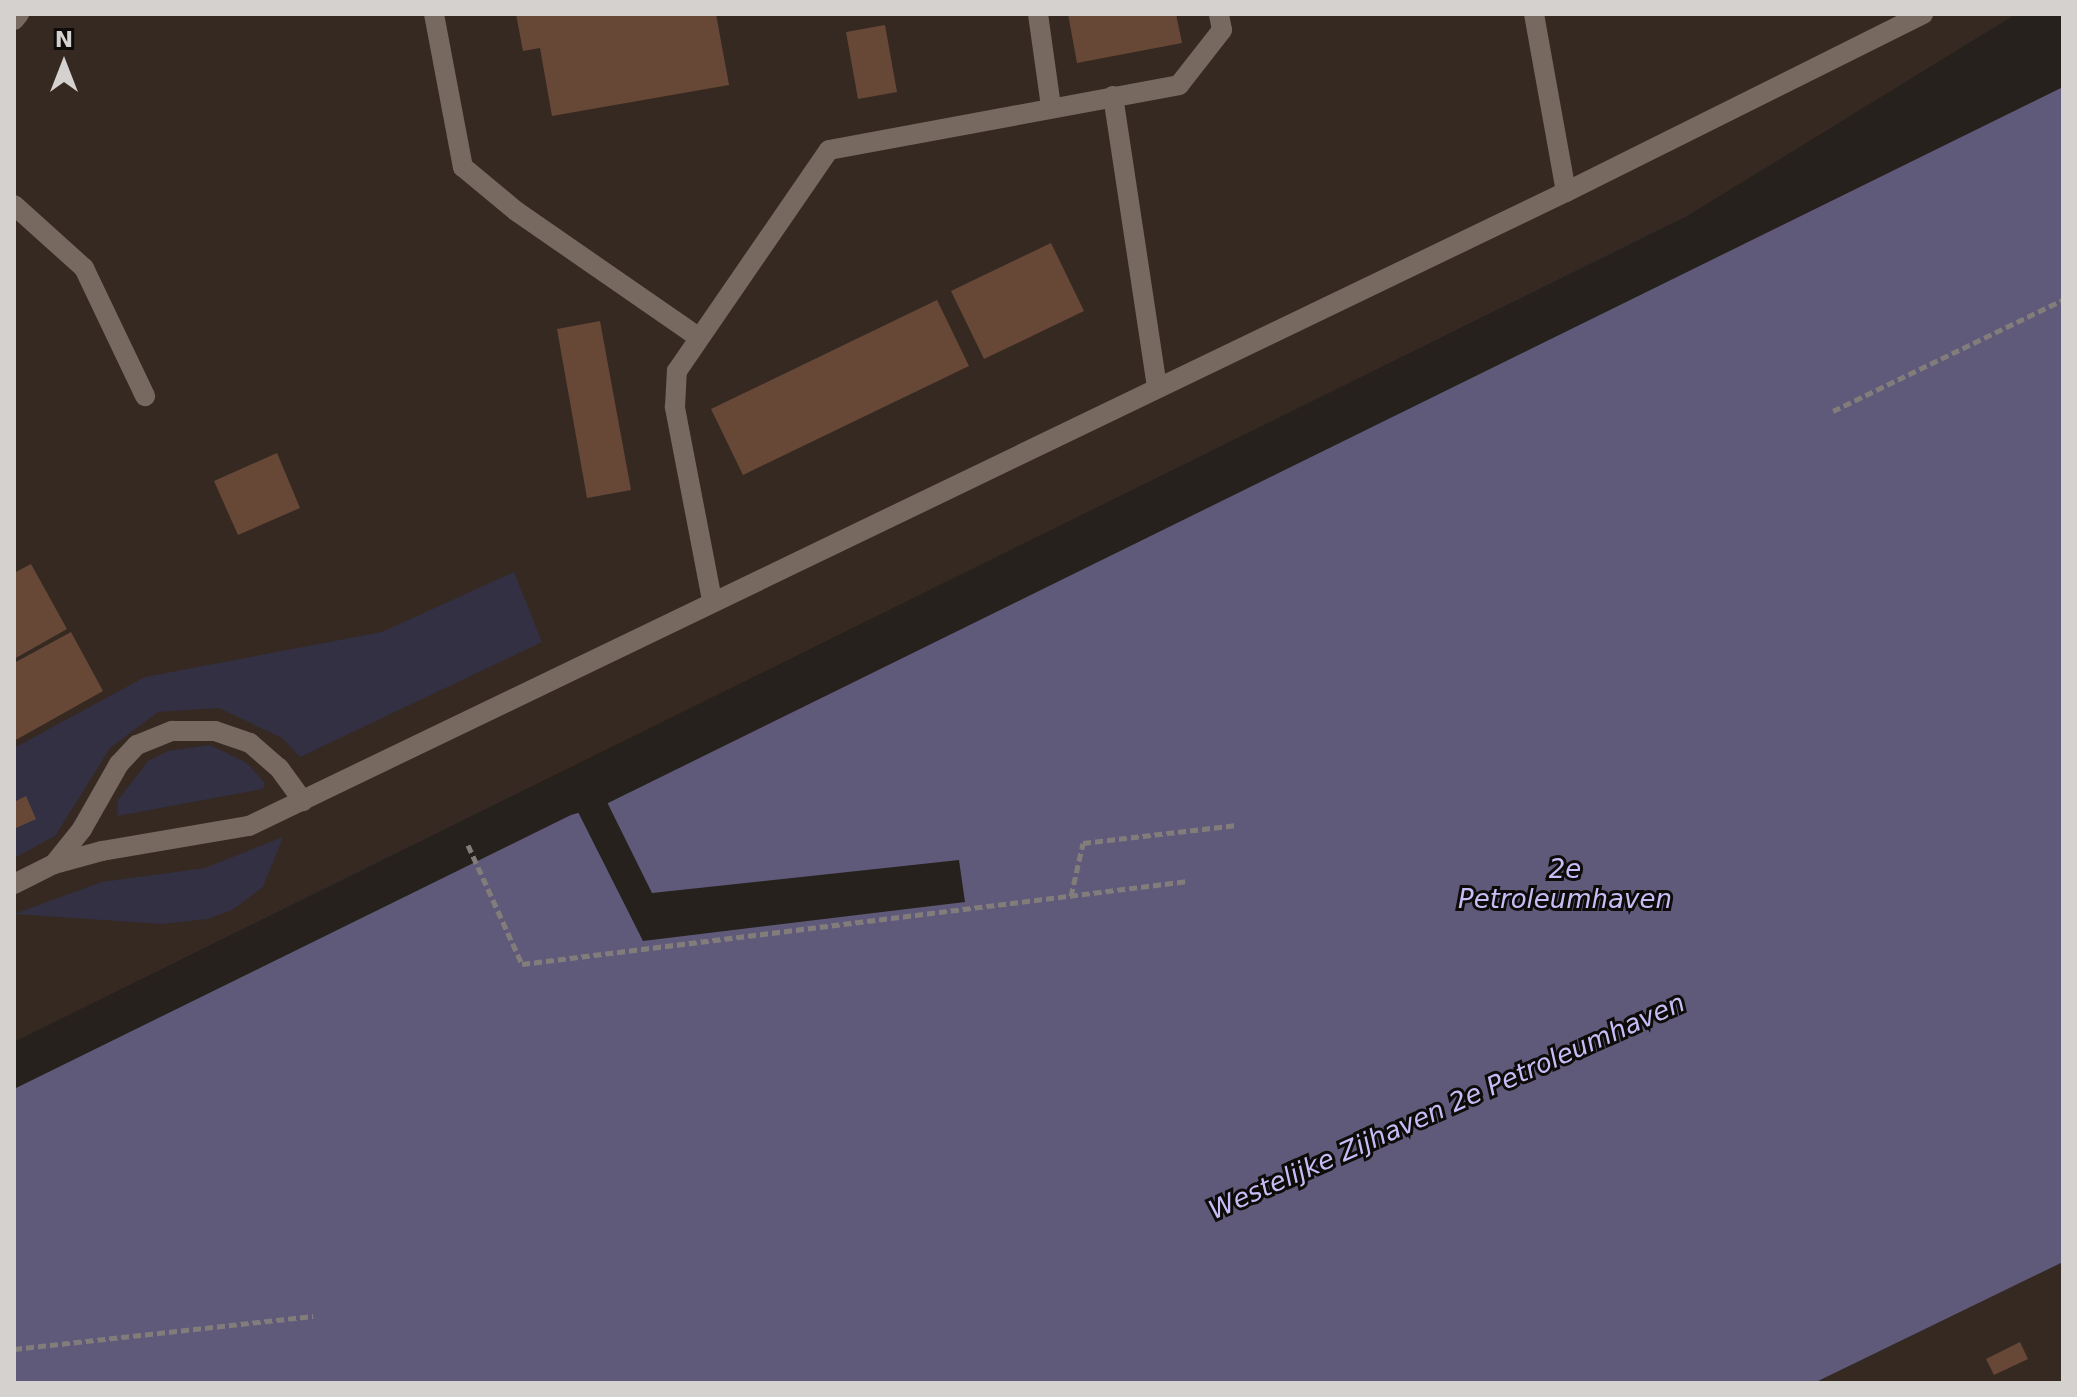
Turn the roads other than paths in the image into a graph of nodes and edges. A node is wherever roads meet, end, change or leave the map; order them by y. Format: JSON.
{"nodes":[{"id":1,"x":19,"y":14,"type":"edge"},
{"id":2,"x":434,"y":14,"type":"edge"},
{"id":3,"x":1038,"y":14,"type":"edge"},
{"id":4,"x":1219,"y":14,"type":"edge"},
{"id":5,"x":1534,"y":14,"type":"edge"},
{"id":6,"x":1923,"y":14,"type":"edge"},
{"id":7,"x":14,"y":20,"type":"edge"},
{"id":8,"x":1113,"y":96,"type":"junction"},
{"id":9,"x":1051,"y":107,"type":"junction"},
{"id":10,"x":1566,"y":192,"type":"junction"},
{"id":11,"x":14,"y":205,"type":"edge"},
{"id":12,"x":698,"y":337,"type":"junction"},
{"id":13,"x":1157,"y":387,"type":"junction"},
{"id":14,"x":145,"y":396,"type":"dead end"},
{"id":15,"x":712,"y":600,"type":"junction"},
{"id":16,"x":303,"y":801,"type":"junction"},
{"id":17,"x":54,"y":864,"type":"junction"},
{"id":18,"x":14,"y":884,"type":"edge"}],
"edges":[{"from":1,"to":7,"type":"lane"},
{"from":2,"to":12,"type":"lane"},
{"from":3,"to":9,"type":"lane"},
{"from":4,"to":8,"type":"lane"},
{"from":5,"to":10,"type":"lane"},
{"from":6,"to":10,"type":"lane"},
{"from":8,"to":9,"type":"lane"},
{"from":8,"to":13,"type":"lane"},
{"from":9,"to":12,"type":"lane"},
{"from":10,"to":13,"type":"lane"},
{"from":11,"to":14,"type":"lane"},
{"from":12,"to":15,"type":"lane"},
{"from":13,"to":15,"type":"lane"},
{"from":15,"to":16,"type":"lane"},
{"from":16,"to":17,"type":"lane"},
{"from":16,"to":17,"type":"lane"},
{"from":17,"to":18,"type":"lane"}]}
